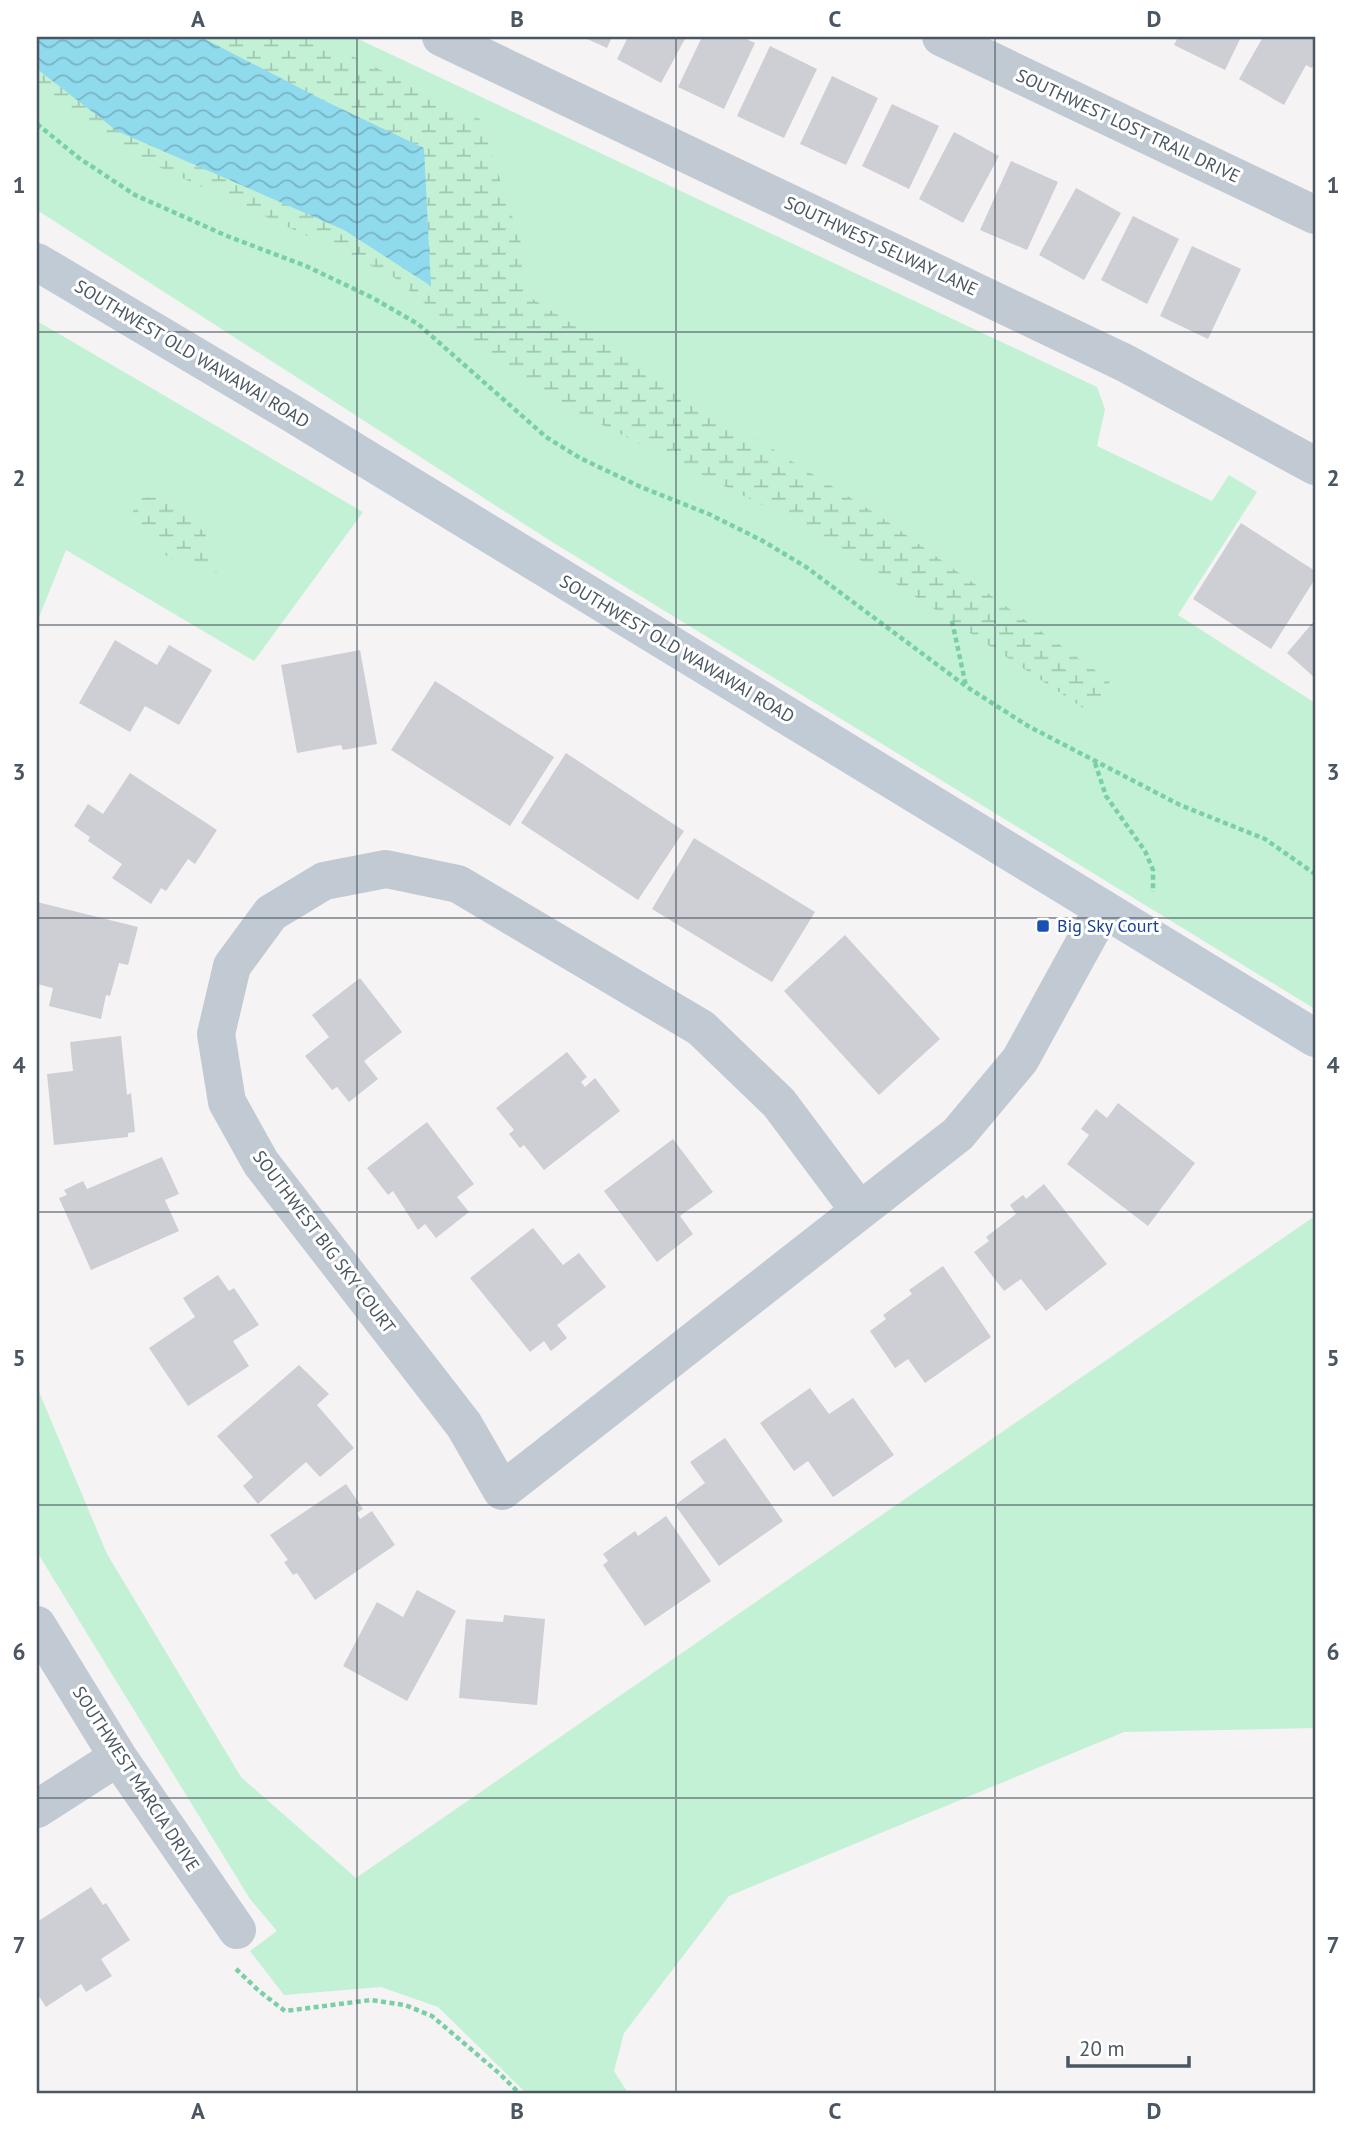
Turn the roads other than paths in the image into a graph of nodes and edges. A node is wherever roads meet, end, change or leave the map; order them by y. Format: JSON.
{"nodes":[{"id":1,"x":441,"y":37,"type":"edge"},
{"id":2,"x":941,"y":37,"type":"edge"},
{"id":3,"x":1315,"y":215,"type":"edge"},
{"id":4,"x":37,"y":262,"type":"edge"},
{"id":5,"x":1315,"y":466,"type":"edge"},
{"id":6,"x":1103,"y":909,"type":"junction"},
{"id":7,"x":1315,"y":1038,"type":"edge"},
{"id":8,"x":859,"y":1210,"type":"junction"},
{"id":9,"x":37,"y":1626,"type":"edge"},
{"id":10,"x":118,"y":1757,"type":"junction"},
{"id":11,"x":37,"y":1809,"type":"edge"},
{"id":12,"x":237,"y":1930,"type":"road end"}],
"edges":[{"from":1,"to":5,"type":"street","name":"SOUTHWEST SELWAY LANE"},
{"from":2,"to":3,"type":"street","name":"SOUTHWEST LOST TRAIL DRIVE"},
{"from":4,"to":6,"type":"main road","name":"SOUTHWEST OLD WAWAWAI ROAD"},
{"from":6,"to":7,"type":"main road","name":"SOUTHWEST OLD WAWAWAI ROAD"},
{"from":6,"to":8,"type":"street","name":"SOUTHWEST BIG SKY COURT"},
{"from":8,"to":8,"type":"street","name":"SOUTHWEST BIG SKY COURT"},
{"from":9,"to":10,"type":"street","name":"SOUTHWEST MARCIA DRIVE"},
{"from":10,"to":11,"type":"street"},
{"from":10,"to":12,"type":"street","name":"SOUTHWEST MARCIA DRIVE"}]}
